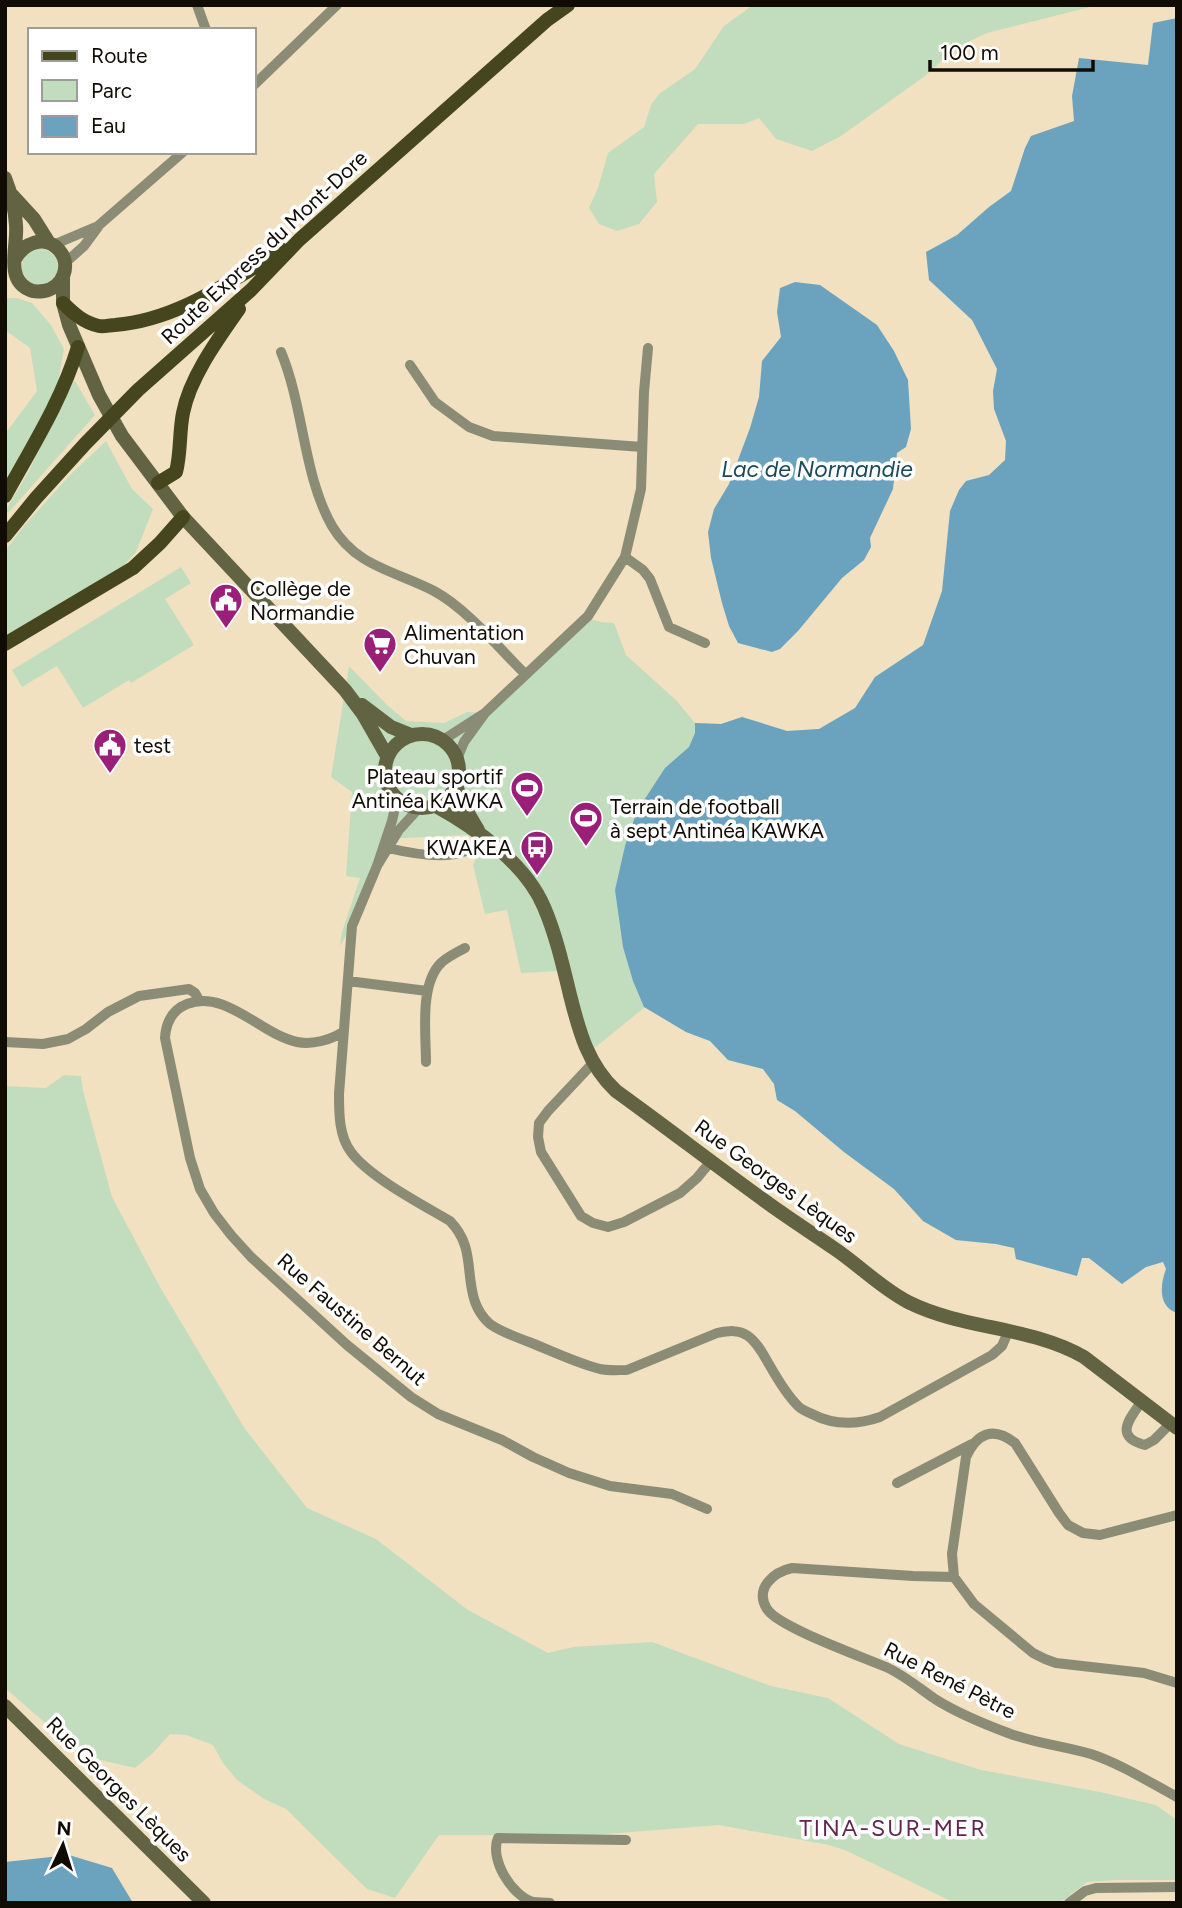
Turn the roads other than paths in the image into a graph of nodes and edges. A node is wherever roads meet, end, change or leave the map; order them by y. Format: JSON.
{"nodes":[{"id":1,"x":197,"y":5,"type":"edge"},
{"id":2,"x":337,"y":5,"type":"edge"},
{"id":3,"x":568,"y":5,"type":"edge"},
{"id":4,"x":205,"y":28,"type":"edge"},
{"id":5,"x":256,"y":83,"type":"edge"},
{"id":6,"x":181,"y":154,"type":"edge"},
{"id":7,"x":5,"y":178,"type":"edge"},
{"id":8,"x":11,"y":194,"type":"junction"},
{"id":9,"x":98,"y":226,"type":"junction"},
{"id":10,"x":299,"y":240,"type":"junction"},
{"id":11,"x":51,"y":244,"type":"junction"},
{"id":12,"x":16,"y":259,"type":"junction"},
{"id":13,"x":64,"y":270,"type":"junction"},
{"id":14,"x":251,"y":290,"type":"junction"},
{"id":15,"x":39,"y":292,"type":"junction"},
{"id":16,"x":63,"y":303,"type":"junction"},
{"id":17,"x":69,"y":325,"type":"junction"},
{"id":18,"x":78,"y":347,"type":"junction"},
{"id":19,"x":648,"y":348,"type":"dead end"},
{"id":20,"x":281,"y":352,"type":"dead end"},
{"id":21,"x":410,"y":365,"type":"dead end"},
{"id":22,"x":642,"y":446,"type":"junction"},
{"id":23,"x":158,"y":483,"type":"junction"},
{"id":24,"x":5,"y":496,"type":"edge"},
{"id":25,"x":183,"y":517,"type":"junction"},
{"id":26,"x":5,"y":536,"type":"edge"},
{"id":27,"x":625,"y":557,"type":"junction"},
{"id":28,"x":705,"y":643,"type":"dead end"},
{"id":29,"x":5,"y":644,"type":"edge"},
{"id":30,"x":525,"y":674,"type":"junction"},
{"id":31,"x":345,"y":690,"type":"junction"},
{"id":32,"x":485,"y":713,"type":"junction"},
{"id":33,"x":411,"y":735,"type":"junction"},
{"id":34,"x":443,"y":740,"type":"junction"},
{"id":35,"x":387,"y":756,"type":"junction"},
{"id":36,"x":457,"y":759,"type":"junction"},
{"id":37,"x":456,"y":786,"type":"junction"},
{"id":38,"x":397,"y":799,"type":"junction"},
{"id":39,"x":436,"y":806,"type":"junction"},
{"id":40,"x":419,"y":808,"type":"junction"},
{"id":41,"x":482,"y":836,"type":"junction"},
{"id":42,"x":388,"y":848,"type":"junction"},
{"id":43,"x":377,"y":866,"type":"junction"},
{"id":44,"x":465,"y":948,"type":"dead end"},
{"id":45,"x":348,"y":981,"type":"junction"},
{"id":46,"x":427,"y":991,"type":"junction"},
{"id":47,"x":199,"y":1000,"type":"junction"},
{"id":48,"x":344,"y":1031,"type":"junction"},
{"id":49,"x":5,"y":1042,"type":"edge"},
{"id":50,"x":426,"y":1062,"type":"dead end"},
{"id":51,"x":593,"y":1063,"type":"junction"},
{"id":52,"x":711,"y":1161,"type":"junction"},
{"id":53,"x":1008,"y":1332,"type":"junction"},
{"id":54,"x":1142,"y":1401,"type":"junction"},
{"id":55,"x":1174,"y":1426,"type":"edge"},
{"id":56,"x":972,"y":1443,"type":"junction"},
{"id":57,"x":897,"y":1483,"type":"dead end"},
{"id":58,"x":707,"y":1509,"type":"dead end"},
{"id":59,"x":1177,"y":1515,"type":"edge"},
{"id":60,"x":954,"y":1577,"type":"junction"},
{"id":61,"x":1177,"y":1682,"type":"edge"},
{"id":62,"x":5,"y":1706,"type":"edge"},
{"id":63,"x":1177,"y":1797,"type":"edge"},
{"id":64,"x":626,"y":1840,"type":"dead end"},
{"id":65,"x":1177,"y":1887,"type":"edge"},
{"id":66,"x":204,"y":1903,"type":"edge"},
{"id":67,"x":550,"y":1903,"type":"edge"},
{"id":68,"x":1069,"y":1903,"type":"edge"}],
"edges":[{"from":1,"to":4,"type":"street"},
{"from":2,"to":5,"type":"street"},
{"from":3,"to":10,"type":"main road","name":"Route Express du Mont-Dore"},
{"from":6,"to":9,"type":"street"},
{"from":7,"to":8,"type":"main road"},
{"from":8,"to":11,"type":"main road"},
{"from":8,"to":12,"type":"main road"},
{"from":9,"to":11,"type":"street"},
{"from":9,"to":13,"type":"street"},
{"from":10,"to":14,"type":"main road","name":"Route Express du Mont-Dore"},
{"from":10,"to":16,"type":"main road"},
{"from":11,"to":12,"type":"main road"},
{"from":11,"to":13,"type":"main road"},
{"from":12,"to":15,"type":"main road"},
{"from":13,"to":15,"type":"main road"},
{"from":13,"to":16,"type":"main road"},
{"from":14,"to":23,"type":"main road"},
{"from":14,"to":26,"type":"main road","name":"Route Express du Mont-Dore"},
{"from":15,"to":17,"type":"main road"},
{"from":16,"to":17,"type":"main road"},
{"from":17,"to":18,"type":"main road"},
{"from":18,"to":23,"type":"main road"},
{"from":18,"to":24,"type":"main road"},
{"from":19,"to":22,"type":"street"},
{"from":20,"to":30,"type":"street"},
{"from":21,"to":22,"type":"street"},
{"from":22,"to":27,"type":"street"},
{"from":23,"to":25,"type":"main road"},
{"from":25,"to":29,"type":"main road"},
{"from":25,"to":31,"type":"main road"},
{"from":27,"to":28,"type":"street"},
{"from":27,"to":30,"type":"street"},
{"from":30,"to":32,"type":"street"},
{"from":31,"to":33,"type":"main road"},
{"from":31,"to":35,"type":"main road"},
{"from":32,"to":34,"type":"street"},
{"from":32,"to":36,"type":"street"},
{"from":33,"to":34,"type":"main road"},
{"from":33,"to":35,"type":"main road"},
{"from":34,"to":36,"type":"main road"},
{"from":35,"to":38,"type":"main road"},
{"from":36,"to":37,"type":"main road"},
{"from":37,"to":39,"type":"main road"},
{"from":37,"to":41,"type":"main road","name":"Rue Georges Lèques"},
{"from":38,"to":40,"type":"main road"},
{"from":38,"to":43,"type":"street"},
{"from":39,"to":40,"type":"main road"},
{"from":39,"to":41,"type":"main road","name":"Rue Georges Lèques"},
{"from":40,"to":42,"type":"street"},
{"from":41,"to":42,"type":"street"},
{"from":41,"to":51,"type":"main road","name":"Rue Georges Lèques"},
{"from":42,"to":43,"type":"street"},
{"from":43,"to":45,"type":"street"},
{"from":44,"to":46,"type":"street"},
{"from":45,"to":46,"type":"street"},
{"from":45,"to":48,"type":"street"},
{"from":46,"to":50,"type":"street"},
{"from":47,"to":48,"type":"street"},
{"from":47,"to":49,"type":"street"},
{"from":47,"to":58,"type":"street","name":"Rue Faustine Bernut"},
{"from":48,"to":53,"type":"street"},
{"from":51,"to":52,"type":"main road","name":"Rue Georges Lèques"},
{"from":51,"to":52,"type":"street"},
{"from":52,"to":53,"type":"main road","name":"Rue Georges Lèques"},
{"from":53,"to":54,"type":"main road","name":"Rue Georges Lèques"},
{"from":54,"to":55,"type":"main road","name":"Rue Georges Lèques"},
{"from":54,"to":55,"type":"street"},
{"from":56,"to":57,"type":"street"},
{"from":56,"to":59,"type":"street"},
{"from":56,"to":60,"type":"street"},
{"from":60,"to":61,"type":"street"},
{"from":60,"to":63,"type":"street","name":"Rue René Pètre"},
{"from":62,"to":66,"type":"main road","name":"Rue Georges Lèques"},
{"from":64,"to":67,"type":"street"},
{"from":65,"to":68,"type":"street"}]}
